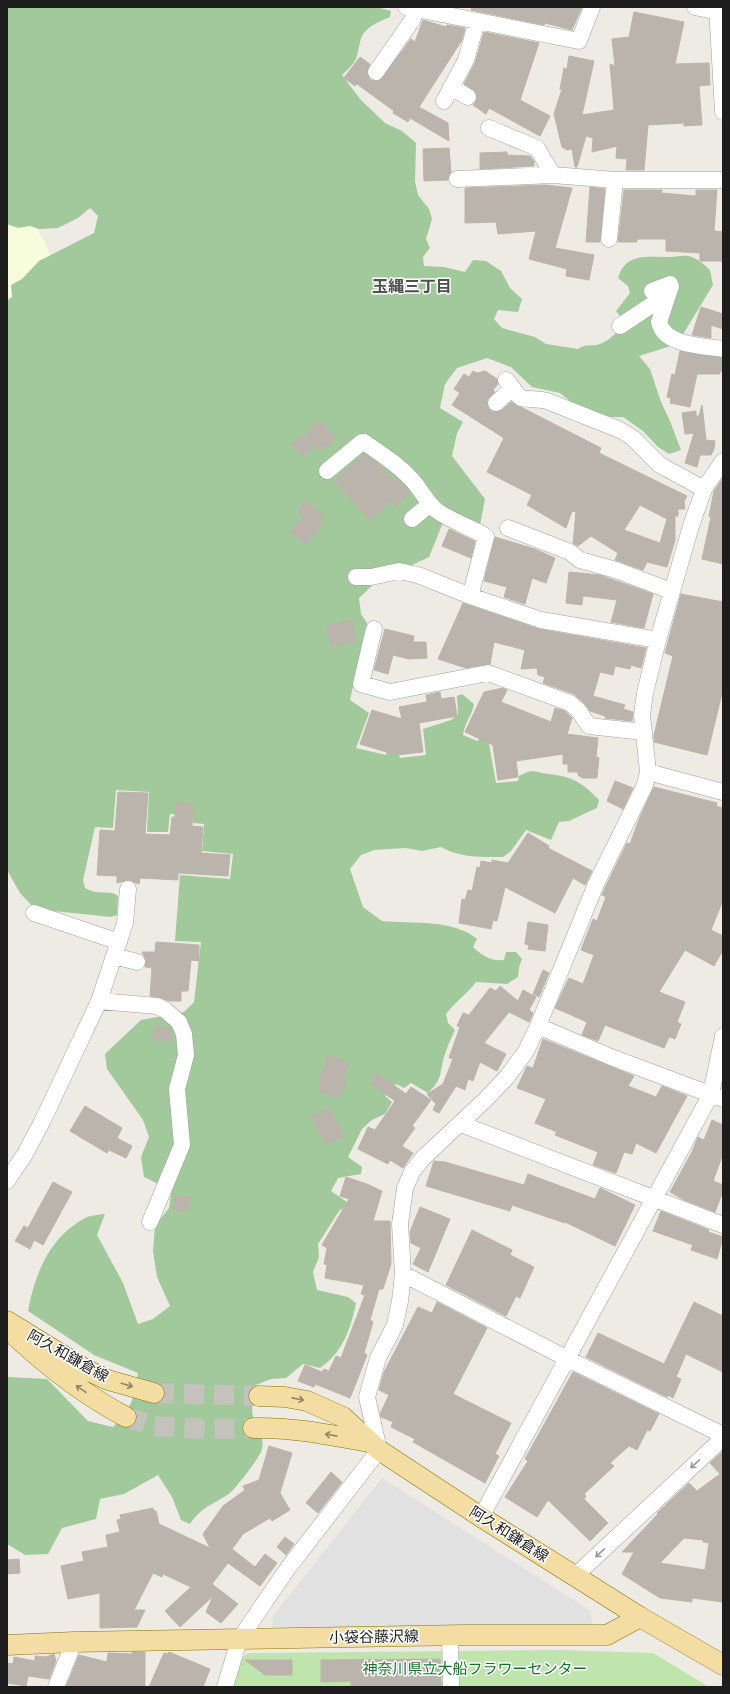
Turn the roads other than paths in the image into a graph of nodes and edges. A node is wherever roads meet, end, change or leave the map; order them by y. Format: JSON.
{"nodes":[{"id":1,"x":592,"y":7,"type":"edge"},
{"id":2,"x":696,"y":7,"type":"edge"},
{"id":3,"x":410,"y":8,"type":"edge"},
{"id":4,"x":719,"y":10,"type":"edge"},
{"id":5,"x":477,"y":21,"type":"junction"},
{"id":6,"x":376,"y":72,"type":"dead end"},
{"id":7,"x":451,"y":87,"type":"junction"},
{"id":8,"x":468,"y":97,"type":"dead end"},
{"id":9,"x":444,"y":101,"type":"dead end"},
{"id":10,"x":723,"y":112,"type":"edge"},
{"id":11,"x":489,"y":128,"type":"dead end"},
{"id":12,"x":553,"y":175,"type":"junction"},
{"id":13,"x":457,"y":179,"type":"dead end"},
{"id":14,"x":615,"y":180,"type":"junction"},
{"id":15,"x":723,"y":180,"type":"edge"},
{"id":16,"x":609,"y":239,"type":"dead end"},
{"id":17,"x":652,"y":291,"type":"dead end"},
{"id":18,"x":664,"y":307,"type":"junction"},
{"id":19,"x":620,"y":326,"type":"dead end"},
{"id":20,"x":723,"y":348,"type":"edge"},
{"id":21,"x":496,"y":403,"type":"dead end"},
{"id":22,"x":723,"y":461,"type":"edge"},
{"id":23,"x":327,"y":471,"type":"dead end"},
{"id":24,"x":704,"y":489,"type":"junction"},
{"id":25,"x":430,"y":504,"type":"junction"},
{"id":26,"x":412,"y":519,"type":"dead end"},
{"id":27,"x":508,"y":528,"type":"dead end"},
{"id":28,"x":356,"y":577,"type":"dead end"},
{"id":29,"x":672,"y":591,"type":"junction"},
{"id":30,"x":473,"y":597,"type":"junction"},
{"id":31,"x":374,"y":629,"type":"dead end"},
{"id":32,"x":658,"y":640,"type":"junction"},
{"id":33,"x":644,"y":732,"type":"junction"},
{"id":34,"x":648,"y":772,"type":"junction"},
{"id":35,"x":723,"y":792,"type":"edge"},
{"id":36,"x":128,"y":888,"type":"dead end"},
{"id":37,"x":34,"y":913,"type":"dead end"},
{"id":38,"x":116,"y":949,"type":"junction"},
{"id":39,"x":137,"y":962,"type":"dead end"},
{"id":40,"x":98,"y":1001,"type":"junction"},
{"id":41,"x":538,"y":1026,"type":"junction"},
{"id":42,"x":723,"y":1036,"type":"edge"},
{"id":43,"x":717,"y":1096,"type":"edge"},
{"id":44,"x":462,"y":1124,"type":"junction"},
{"id":45,"x":7,"y":1182,"type":"edge"},
{"id":46,"x":654,"y":1198,"type":"junction"},
{"id":47,"x":150,"y":1222,"type":"dead end"},
{"id":48,"x":723,"y":1225,"type":"edge"},
{"id":49,"x":403,"y":1274,"type":"junction"},
{"id":50,"x":7,"y":1321,"type":"edge"},
{"id":51,"x":7,"y":1329,"type":"edge"},
{"id":52,"x":566,"y":1358,"type":"junction"},
{"id":53,"x":154,"y":1393,"type":"tunnel mouth"},
{"id":54,"x":259,"y":1396,"type":"tunnel mouth"},
{"id":55,"x":126,"y":1417,"type":"tunnel mouth"},
{"id":56,"x":253,"y":1428,"type":"tunnel mouth"},
{"id":57,"x":723,"y":1437,"type":"edge"},
{"id":58,"x":374,"y":1446,"type":"junction"},
{"id":59,"x":481,"y":1517,"type":"junction"},
{"id":60,"x":575,"y":1576,"type":"junction"},
{"id":61,"x":640,"y":1617,"type":"junction"},
{"id":62,"x":450,"y":1635,"type":"junction"},
{"id":63,"x":239,"y":1640,"type":"junction"},
{"id":64,"x":74,"y":1642,"type":"junction"},
{"id":65,"x":7,"y":1645,"type":"edge"},
{"id":66,"x":723,"y":1665,"type":"edge"},
{"id":67,"x":56,"y":1687,"type":"edge"},
{"id":68,"x":225,"y":1687,"type":"edge"},
{"id":69,"x":451,"y":1687,"type":"edge"}],
"edges":[{"from":1,"to":5,"type":"street"},
{"from":2,"to":4,"type":"street"},
{"from":3,"to":5,"type":"street"},
{"from":3,"to":6,"type":"street"},
{"from":4,"to":10,"type":"street"},
{"from":5,"to":7,"type":"street"},
{"from":7,"to":8,"type":"street"},
{"from":7,"to":9,"type":"street"},
{"from":11,"to":12,"type":"street"},
{"from":12,"to":13,"type":"street"},
{"from":12,"to":14,"type":"street"},
{"from":14,"to":15,"type":"street"},
{"from":14,"to":16,"type":"street"},
{"from":17,"to":18,"type":"street"},
{"from":18,"to":19,"type":"street"},
{"from":18,"to":20,"type":"street"},
{"from":21,"to":24,"type":"street"},
{"from":22,"to":24,"type":"street"},
{"from":23,"to":25,"type":"street"},
{"from":24,"to":29,"type":"street"},
{"from":25,"to":26,"type":"street"},
{"from":25,"to":30,"type":"street"},
{"from":27,"to":29,"type":"street"},
{"from":28,"to":30,"type":"street"},
{"from":29,"to":32,"type":"street"},
{"from":30,"to":32,"type":"street"},
{"from":31,"to":33,"type":"street"},
{"from":32,"to":33,"type":"street"},
{"from":33,"to":34,"type":"street"},
{"from":34,"to":35,"type":"street"},
{"from":34,"to":41,"type":"street"},
{"from":36,"to":38,"type":"street"},
{"from":37,"to":38,"type":"street"},
{"from":38,"to":39,"type":"street"},
{"from":38,"to":40,"type":"street"},
{"from":40,"to":45,"type":"street"},
{"from":40,"to":47,"type":"street"},
{"from":41,"to":43,"type":"street"},
{"from":41,"to":44,"type":"street"},
{"from":42,"to":43,"type":"street"},
{"from":43,"to":46,"type":"street"},
{"from":44,"to":46,"type":"street"},
{"from":44,"to":49,"type":"street"},
{"from":46,"to":48,"type":"street"},
{"from":46,"to":52,"type":"street"},
{"from":49,"to":52,"type":"street"},
{"from":49,"to":58,"type":"street"},
{"from":50,"to":53,"type":"main road","name":"阿久和鎌倉線","one_way":true},
{"from":55,"to":51,"type":"main road","name":"阿久和鎌倉線","one_way":true},
{"from":52,"to":57,"type":"street"},
{"from":52,"to":59,"type":"street"},
{"from":54,"to":58,"type":"main road","name":"阿久和鎌倉線","one_way":true},
{"from":58,"to":56,"type":"main road","name":"阿久和鎌倉線","one_way":true},
{"from":57,"to":60,"type":"street","one_way":true},
{"from":58,"to":59,"type":"main road","name":"阿久和鎌倉線"},
{"from":58,"to":63,"type":"street"},
{"from":59,"to":60,"type":"main road","name":"阿久和鎌倉線"},
{"from":60,"to":61,"type":"main road","name":"阿久和鎌倉線"},
{"from":61,"to":62,"type":"main road","name":"小袋谷藤沢線"},
{"from":61,"to":66,"type":"main road"},
{"from":62,"to":63,"type":"main road","name":"小袋谷藤沢線"},
{"from":62,"to":69,"type":"street"},
{"from":63,"to":64,"type":"main road","name":"小袋谷藤沢線"},
{"from":63,"to":68,"type":"street"},
{"from":64,"to":65,"type":"main road","name":"小袋谷藤沢線"},
{"from":64,"to":67,"type":"street"}]}
